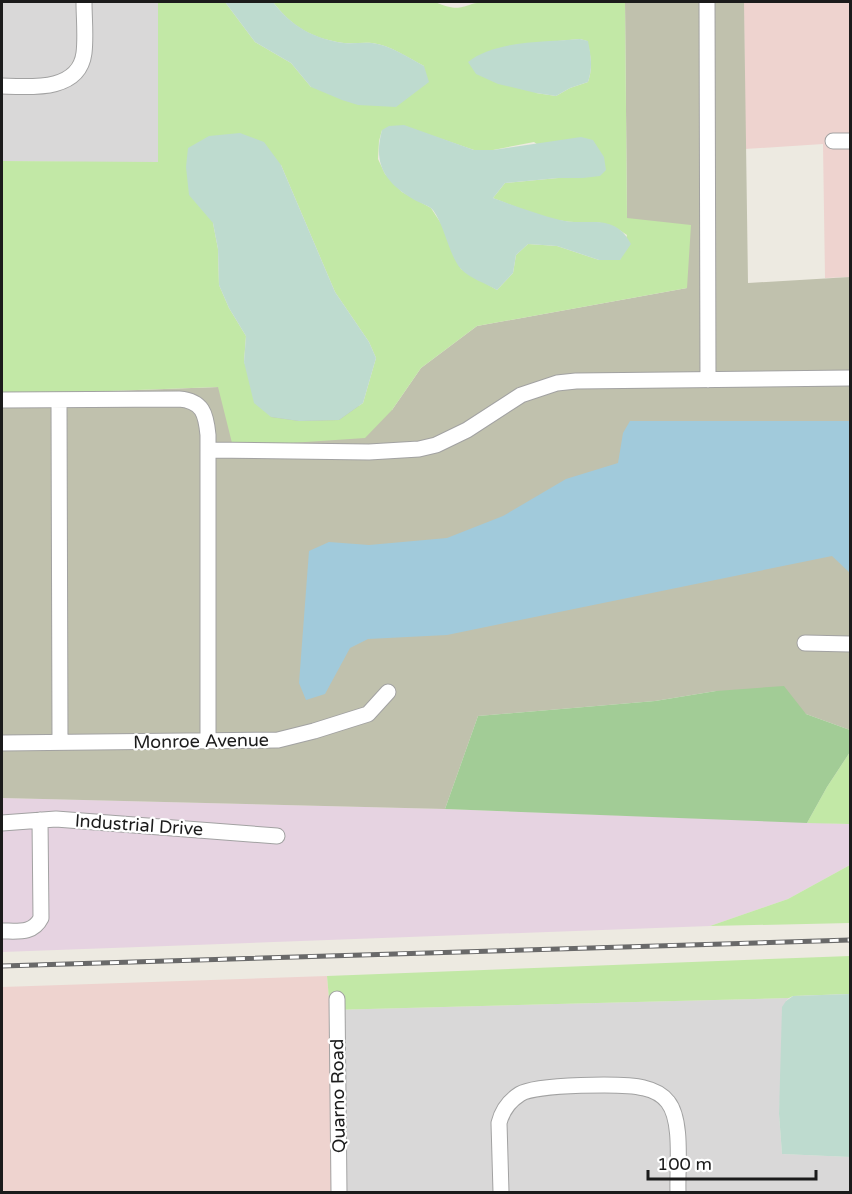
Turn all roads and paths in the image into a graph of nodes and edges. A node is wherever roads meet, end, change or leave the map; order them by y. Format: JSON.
{"nodes":[{"id":1,"x":84,"y":2,"type":"edge"},
{"id":2,"x":707,"y":2,"type":"edge"},
{"id":3,"x":2,"y":86,"type":"edge"},
{"id":4,"x":833,"y":141,"type":"dead end"},
{"id":5,"x":850,"y":141,"type":"edge"},
{"id":6,"x":850,"y":378,"type":"edge"},
{"id":7,"x":708,"y":380,"type":"junction"},
{"id":8,"x":2,"y":400,"type":"edge"},
{"id":9,"x":59,"y":400,"type":"junction"},
{"id":10,"x":208,"y":450,"type":"junction"},
{"id":11,"x":805,"y":644,"type":"dead end"},
{"id":12,"x":850,"y":644,"type":"edge"},
{"id":13,"x":388,"y":692,"type":"dead end"},
{"id":14,"x":208,"y":741,"type":"junction"},
{"id":15,"x":60,"y":742,"type":"junction"},
{"id":16,"x":2,"y":743,"type":"edge"},
{"id":17,"x":40,"y":820,"type":"junction"},
{"id":18,"x":2,"y":823,"type":"edge"},
{"id":19,"x":277,"y":836,"type":"dead end"},
{"id":20,"x":2,"y":931,"type":"edge"},
{"id":21,"x":337,"y":999,"type":"dead end"},
{"id":22,"x":339,"y":1192,"type":"edge"},
{"id":23,"x":501,"y":1192,"type":"edge"},
{"id":24,"x":678,"y":1192,"type":"edge"}],
"edges":[{"from":1,"to":3,"type":"street"},
{"from":2,"to":7,"type":"street"},
{"from":4,"to":5,"type":"street"},
{"from":6,"to":7,"type":"street"},
{"from":7,"to":10,"type":"street"},
{"from":8,"to":9,"type":"street"},
{"from":9,"to":10,"type":"street"},
{"from":9,"to":15,"type":"street"},
{"from":10,"to":14,"type":"street"},
{"from":11,"to":12,"type":"street"},
{"from":13,"to":14,"type":"street","name":"Monroe Avenue"},
{"from":14,"to":15,"type":"street","name":"Monroe Avenue"},
{"from":15,"to":16,"type":"street","name":"Monroe Avenue"},
{"from":17,"to":18,"type":"street","name":"Industrial Drive"},
{"from":17,"to":19,"type":"street","name":"Industrial Drive"},
{"from":17,"to":20,"type":"street"},
{"from":21,"to":22,"type":"street","name":"Quarno Road"},
{"from":23,"to":24,"type":"street"}]}
